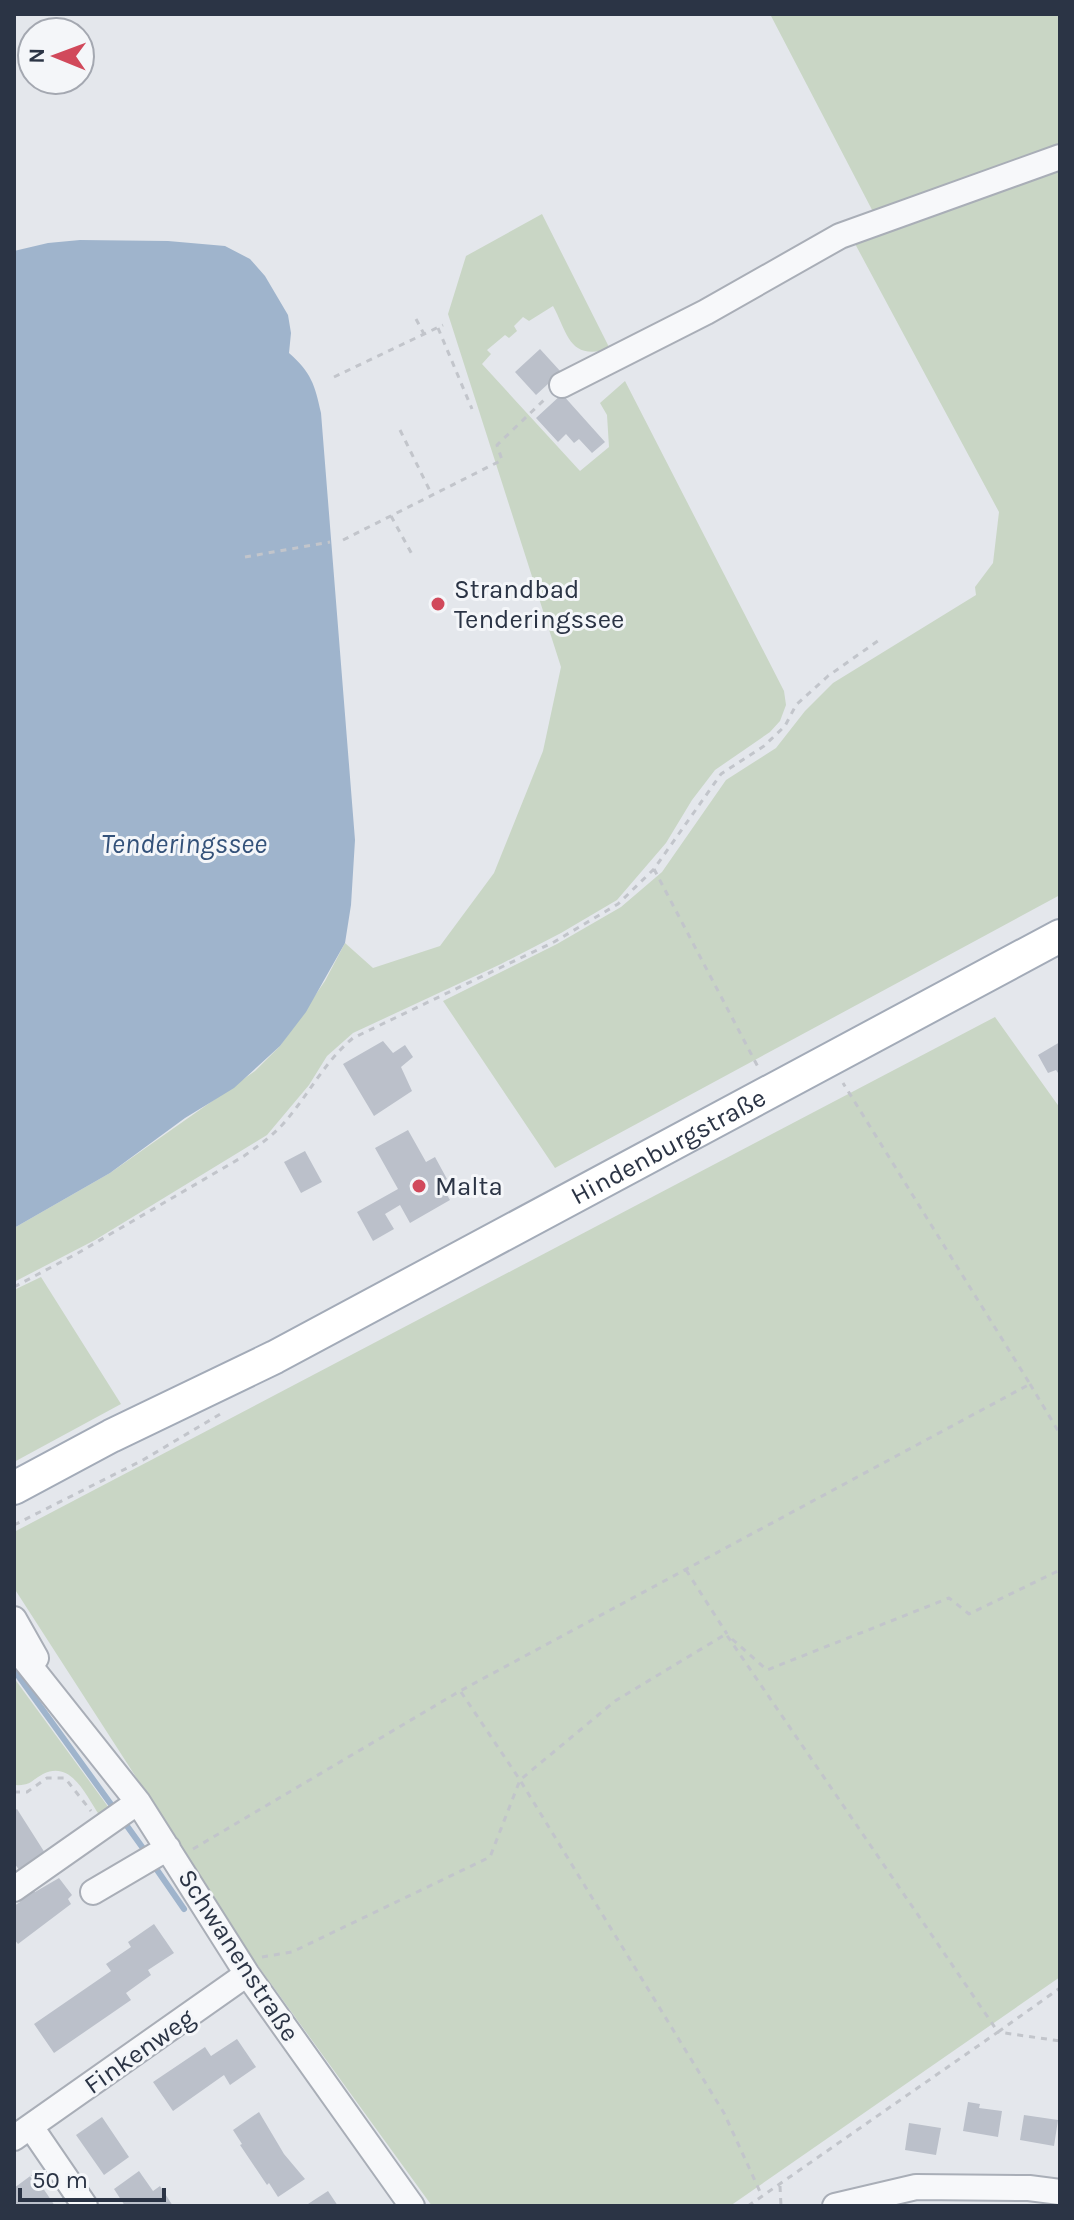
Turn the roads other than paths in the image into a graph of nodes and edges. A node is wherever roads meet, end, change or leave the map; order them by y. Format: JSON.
{"nodes":[{"id":1,"x":1060,"y":157,"type":"edge"},
{"id":2,"x":562,"y":385,"type":"road end"},
{"id":3,"x":1060,"y":936,"type":"edge"},
{"id":4,"x":275,"y":1357,"type":"junction"},
{"id":5,"x":14,"y":1488,"type":"edge"},
{"id":6,"x":14,"y":1506,"type":"edge"},
{"id":7,"x":14,"y":1619,"type":"edge"},
{"id":8,"x":14,"y":1646,"type":"edge"},
{"id":9,"x":64,"y":1705,"type":"junction"},
{"id":10,"x":138,"y":1802,"type":"junction"},
{"id":11,"x":172,"y":1854,"type":"junction"},
{"id":12,"x":14,"y":1889,"type":"edge"},
{"id":13,"x":93,"y":1892,"type":"dead end"},
{"id":14,"x":247,"y":1974,"type":"junction"},
{"id":15,"x":22,"y":2132,"type":"edge"},
{"id":16,"x":1060,"y":2192,"type":"edge"},
{"id":17,"x":926,"y":2196,"type":"edge"},
{"id":18,"x":1029,"y":2197,"type":"edge"},
{"id":19,"x":85,"y":2206,"type":"edge"},
{"id":20,"x":412,"y":2206,"type":"edge"},
{"id":21,"x":835,"y":2206,"type":"edge"}],
"edges":[{"from":1,"to":2,"type":"street"},
{"from":3,"to":4,"type":"main road","name":"Hindenburgstraße"},
{"from":4,"to":5,"type":"main road","name":"Hindenburgstraße"},
{"from":4,"to":6,"type":"main road","name":"Hindenburgstraße"},
{"from":7,"to":9,"type":"street","name":"Schwanenstraße"},
{"from":8,"to":9,"type":"street","name":"Schwanenstraße"},
{"from":9,"to":10,"type":"street","name":"Schwanenstraße"},
{"from":10,"to":11,"type":"street","name":"Schwanenstraße"},
{"from":10,"to":12,"type":"street"},
{"from":11,"to":13,"type":"street"},
{"from":11,"to":14,"type":"street","name":"Schwanenstraße"},
{"from":14,"to":15,"type":"street","name":"Finkenweg"},
{"from":14,"to":20,"type":"street","name":"Schwanenstraße"},
{"from":15,"to":19,"type":"street","name":"Finkenweg"},
{"from":16,"to":18,"type":"street"},
{"from":17,"to":18,"type":"street"},
{"from":17,"to":21,"type":"street"}]}
